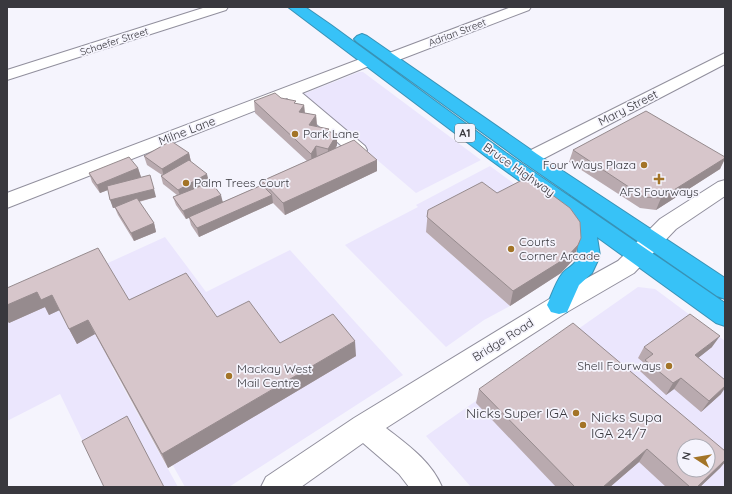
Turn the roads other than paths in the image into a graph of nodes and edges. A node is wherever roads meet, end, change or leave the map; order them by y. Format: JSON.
{"nodes":[{"id":1,"x":221,"y":7,"type":"edge"},
{"id":2,"x":295,"y":7,"type":"edge"},
{"id":3,"x":317,"y":7,"type":"edge"},
{"id":4,"x":524,"y":7,"type":"edge"},
{"id":5,"x":390,"y":58,"type":"junction"},
{"id":6,"x":725,"y":58,"type":"edge"},
{"id":7,"x":368,"y":61,"type":"junction"},
{"id":8,"x":7,"y":75,"type":"edge"},
{"id":9,"x":289,"y":91,"type":"junction"},
{"id":10,"x":358,"y":150,"type":"edge"},
{"id":11,"x":530,"y":158,"type":"junction"},
{"id":12,"x":725,"y":187,"type":"edge"},
{"id":13,"x":7,"y":201,"type":"edge"},
{"id":14,"x":576,"y":210,"type":"junction"},
{"id":15,"x":646,"y":247,"type":"junction"},
{"id":16,"x":725,"y":290,"type":"edge"},
{"id":17,"x":559,"y":305,"type":"junction"},
{"id":18,"x":725,"y":316,"type":"edge"},
{"id":19,"x":364,"y":427,"type":"junction"},
{"id":20,"x":276,"y":487,"type":"edge"},
{"id":21,"x":427,"y":487,"type":"edge"}],
"edges":[{"from":1,"to":8,"type":"street","name":"Schaefer Street"},
{"from":2,"to":7,"type":"highway","name":"Bruce Highway","number":"A1"},
{"from":3,"to":5,"type":"highway","name":"Bruce Highway","number":"A1"},
{"from":4,"to":5,"type":"street","name":"Adrian Street"},
{"from":5,"to":11,"type":"highway","name":"Bruce Highway","number":"A1"},
{"from":6,"to":11,"type":"street","name":"Mary Street"},
{"from":7,"to":9,"type":"street","name":"Milne Lane"},
{"from":7,"to":14,"type":"highway","name":"Bruce Highway","number":"A1"},
{"from":9,"to":10,"type":"street"},
{"from":9,"to":13,"type":"street","name":"Milne Lane"},
{"from":11,"to":15,"type":"highway","name":"Bruce Highway","number":"A1"},
{"from":12,"to":15,"type":"street","name":"Bridge Road"},
{"from":14,"to":15,"type":"highway","name":"Bruce Highway","number":"A1"},
{"from":14,"to":17,"type":"highway"},
{"from":15,"to":16,"type":"highway","name":"Bruce Highway","number":"A1"},
{"from":15,"to":17,"type":"street","name":"Bridge Road"},
{"from":15,"to":18,"type":"highway","name":"Bruce Highway","number":"A1"},
{"from":17,"to":19,"type":"street","name":"Bridge Road"},
{"from":19,"to":20,"type":"street","name":"Bridge Road"},
{"from":19,"to":21,"type":"street"}]}
